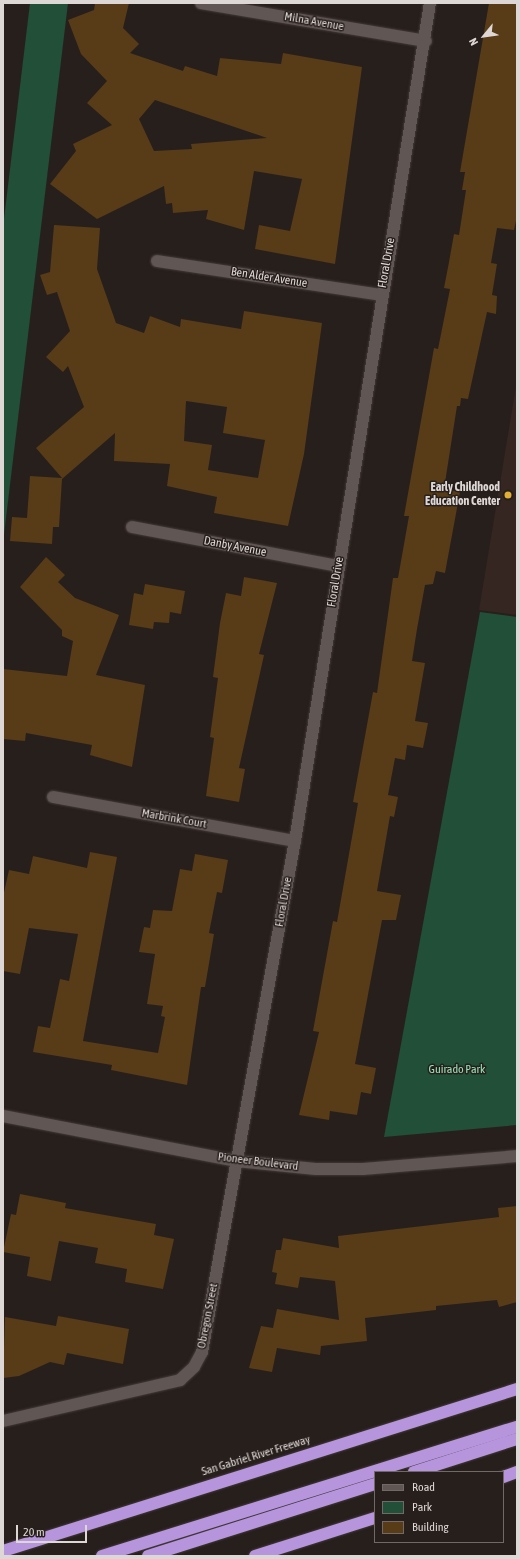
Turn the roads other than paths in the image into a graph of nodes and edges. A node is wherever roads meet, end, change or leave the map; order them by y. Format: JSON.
{"nodes":[{"id":1,"x":201,"y":3,"type":"edge"},
{"id":2,"x":430,"y":3,"type":"edge"},
{"id":3,"x":426,"y":41,"type":"junction"},
{"id":4,"x":157,"y":261,"type":"dead end"},
{"id":5,"x":381,"y":295,"type":"junction"},
{"id":6,"x":132,"y":527,"type":"dead end"},
{"id":7,"x":339,"y":566,"type":"junction"},
{"id":8,"x":53,"y":796,"type":"dead end"},
{"id":9,"x":295,"y":841,"type":"junction"},
{"id":10,"x":3,"y":1116,"type":"edge"},
{"id":11,"x":517,"y":1156,"type":"edge"},
{"id":12,"x":236,"y":1161,"type":"junction"},
{"id":13,"x":517,"y":1389,"type":"edge"},
{"id":14,"x":3,"y":1421,"type":"edge"},
{"id":15,"x":517,"y":1426,"type":"edge"},
{"id":16,"x":517,"y":1439,"type":"edge"},
{"id":17,"x":417,"y":1471,"type":"edge"},
{"id":18,"x":517,"y":1472,"type":"edge"},
{"id":19,"x":504,"y":1477,"type":"edge"},
{"id":20,"x":374,"y":1484,"type":"edge"},
{"id":21,"x":374,"y":1518,"type":"edge"},
{"id":22,"x":3,"y":1551,"type":"edge"},
{"id":23,"x":102,"y":1556,"type":"edge"},
{"id":24,"x":148,"y":1556,"type":"edge"},
{"id":25,"x":255,"y":1556,"type":"edge"}],
"edges":[{"from":1,"to":3,"type":"street","name":"Milna Avenue"},
{"from":2,"to":3,"type":"street","name":"Floral Drive"},
{"from":3,"to":5,"type":"street","name":"Floral Drive"},
{"from":4,"to":5,"type":"street","name":"Ben Alder Avenue"},
{"from":5,"to":7,"type":"street","name":"Floral Drive"},
{"from":6,"to":7,"type":"street","name":"Danby Avenue"},
{"from":7,"to":9,"type":"street","name":"Floral Drive"},
{"from":8,"to":9,"type":"street","name":"Marbrink Court"},
{"from":9,"to":12,"type":"street","name":"Floral Drive"},
{"from":10,"to":12,"type":"street","name":"Pioneer Boulevard"},
{"from":11,"to":12,"type":"street","name":"Pioneer Boulevard"},
{"from":12,"to":14,"type":"street","name":"Obregon Street"},
{"from":13,"to":22,"type":"highway","name":"San Gabriel River Freeway"},
{"from":15,"to":23,"type":"highway"},
{"from":16,"to":17,"type":"highway"},
{"from":18,"to":19,"type":"highway"},
{"from":20,"to":24,"type":"highway"},
{"from":21,"to":25,"type":"highway"}]}
